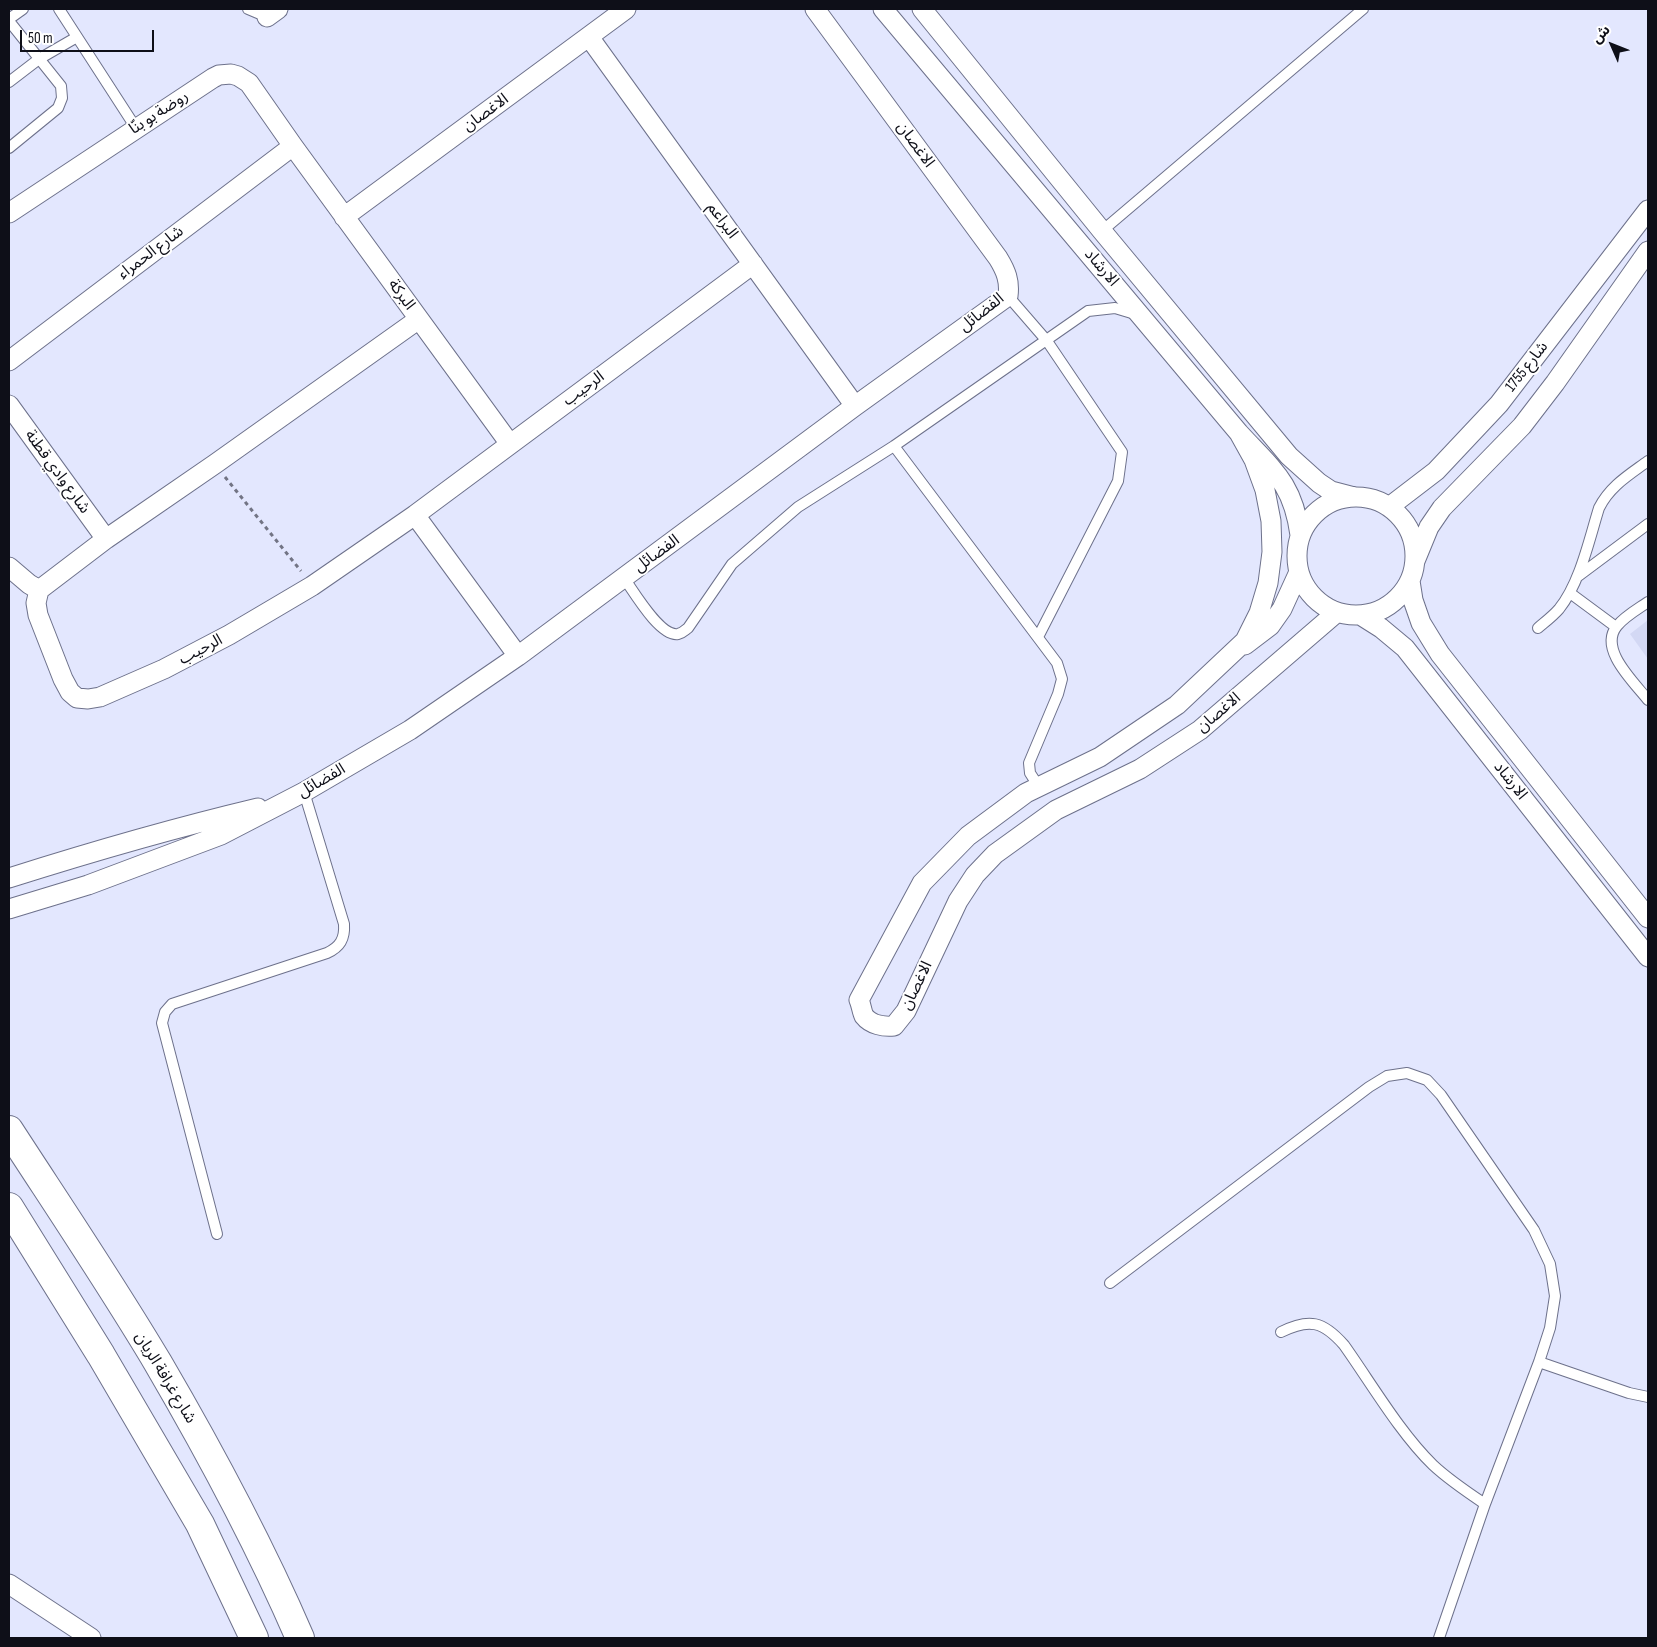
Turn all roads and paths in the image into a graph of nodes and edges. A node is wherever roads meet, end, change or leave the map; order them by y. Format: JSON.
{"nodes":[{"id":1,"x":23,"y":9,"type":"edge"},
{"id":2,"x":59,"y":9,"type":"edge"},
{"id":3,"x":248,"y":9,"type":"edge"},
{"id":4,"x":626,"y":9,"type":"edge"},
{"id":5,"x":815,"y":9,"type":"edge"},
{"id":6,"x":883,"y":9,"type":"edge"},
{"id":7,"x":922,"y":9,"type":"edge"},
{"id":8,"x":1363,"y":9,"type":"edge"},
{"id":9,"x":272,"y":13,"type":"edge"},
{"id":10,"x":9,"y":20,"type":"edge"},
{"id":11,"x":77,"y":37,"type":"junction"},
{"id":12,"x":589,"y":37,"type":"junction"},
{"id":13,"x":39,"y":59,"type":"junction"},
{"id":14,"x":9,"y":82,"type":"edge"},
{"id":15,"x":136,"y":128,"type":"junction"},
{"id":16,"x":293,"y":146,"type":"junction"},
{"id":17,"x":9,"y":148,"type":"edge"},
{"id":18,"x":1648,"y":210,"type":"edge"},
{"id":19,"x":9,"y":213,"type":"edge"},
{"id":20,"x":344,"y":217,"type":"junction"},
{"id":21,"x":1102,"y":231,"type":"junction"},
{"id":22,"x":1648,"y":251,"type":"edge"},
{"id":23,"x":753,"y":264,"type":"junction"},
{"id":24,"x":1009,"y":290,"type":"junction"},
{"id":25,"x":1141,"y":316,"type":"junction"},
{"id":26,"x":419,"y":319,"type":"junction"},
{"id":27,"x":1047,"y":341,"type":"junction"},
{"id":28,"x":9,"y":361,"type":"edge"},
{"id":29,"x":9,"y":405,"type":"edge"},
{"id":30,"x":855,"y":406,"type":"junction"},
{"id":31,"x":1239,"y":433,"type":"junction"},
{"id":32,"x":510,"y":444,"type":"junction"},
{"id":33,"x":894,"y":446,"type":"junction"},
{"id":34,"x":1648,"y":461,"type":"edge"},
{"id":35,"x":215,"y":464,"type":"junction"},
{"id":36,"x":1354,"y":497,"type":"junction"},
{"id":37,"x":1389,"y":507,"type":"junction"},
{"id":38,"x":415,"y":515,"type":"junction"},
{"id":39,"x":1648,"y":524,"type":"edge"},
{"id":40,"x":1300,"y":535,"type":"junction"},
{"id":41,"x":106,"y":539,"type":"junction"},
{"id":42,"x":1415,"y":561,"type":"junction"},
{"id":43,"x":9,"y":567,"type":"edge"},
{"id":44,"x":1298,"y":574,"type":"junction"},
{"id":45,"x":1577,"y":576,"type":"junction"},
{"id":46,"x":624,"y":578,"type":"junction"},
{"id":47,"x":1410,"y":581,"type":"junction"},
{"id":48,"x":312,"y":586,"type":"junction"},
{"id":49,"x":39,"y":590,"type":"junction"},
{"id":50,"x":1570,"y":593,"type":"junction"},
{"id":51,"x":1648,"y":602,"type":"edge"},
{"id":52,"x":1336,"y":613,"type":"junction"},
{"id":53,"x":1362,"y":616,"type":"junction"},
{"id":54,"x":1616,"y":627,"type":"junction"},
{"id":55,"x":1538,"y":628,"type":"dead end"},
{"id":56,"x":1038,"y":638,"type":"junction"},
{"id":57,"x":518,"y":656,"type":"junction"},
{"id":58,"x":1223,"y":663,"type":"junction"},
{"id":59,"x":1648,"y":700,"type":"edge"},
{"id":60,"x":1039,"y":787,"type":"junction"},
{"id":61,"x":304,"y":792,"type":"junction"},
{"id":62,"x":286,"y":801,"type":"junction"},
{"id":63,"x":9,"y":878,"type":"edge"},
{"id":64,"x":9,"y":909,"type":"edge"},
{"id":65,"x":1648,"y":918,"type":"edge"},
{"id":66,"x":1648,"y":957,"type":"edge"},
{"id":67,"x":9,"y":1130,"type":"edge"},
{"id":68,"x":9,"y":1207,"type":"edge"},
{"id":69,"x":218,"y":1234,"type":"dead end"},
{"id":70,"x":1110,"y":1283,"type":"dead end"},
{"id":71,"x":1281,"y":1332,"type":"dead end"},
{"id":72,"x":1539,"y":1362,"type":"junction"},
{"id":73,"x":1648,"y":1397,"type":"edge"},
{"id":74,"x":1486,"y":1504,"type":"junction"},
{"id":75,"x":9,"y":1584,"type":"edge"},
{"id":76,"x":91,"y":1638,"type":"edge"},
{"id":77,"x":254,"y":1638,"type":"edge"},
{"id":78,"x":300,"y":1638,"type":"edge"},
{"id":79,"x":1439,"y":1638,"type":"edge"}],
"edges":[{"from":1,"to":10,"type":"lane"},
{"from":2,"to":11,"type":"lane"},
{"from":3,"to":9,"type":"lane"},
{"from":4,"to":12,"type":"street","name":"الاغصان"},
{"from":5,"to":24,"type":"street","name":"الاغصان"},
{"from":6,"to":25,"type":"street","name":"الارشاد"},
{"from":7,"to":21,"type":"street","name":"الارشاد"},
{"from":8,"to":21,"type":"lane"},
{"from":10,"to":13,"type":"lane"},
{"from":11,"to":13,"type":"lane"},
{"from":11,"to":15,"type":"lane"},
{"from":12,"to":20,"type":"street","name":"الاغصان"},
{"from":12,"to":23,"type":"street","name":"البراعم"},
{"from":13,"to":14,"type":"lane"},
{"from":13,"to":17,"type":"lane"},
{"from":15,"to":16,"type":"street","name":"روضة بو بنّا"},
{"from":15,"to":19,"type":"street","name":"روضة بو بنّا"},
{"from":16,"to":20,"type":"street","name":"البركة"},
{"from":16,"to":28,"type":"street","name":"شارع الحمراء"},
{"from":18,"to":37,"type":"street","name":"شارع 1755"},
{"from":20,"to":26,"type":"street","name":"البركة"},
{"from":21,"to":36,"type":"street","name":"الارشاد"},
{"from":22,"to":42,"type":"street","name":"شارع 1755"},
{"from":23,"to":30,"type":"street","name":"البراعم"},
{"from":23,"to":32,"type":"street","name":"الرحيب"},
{"from":24,"to":27,"type":"lane"},
{"from":24,"to":30,"type":"street","name":"الفضائل"},
{"from":25,"to":27,"type":"lane"},
{"from":25,"to":31,"type":"street","name":"الارشاد"},
{"from":26,"to":32,"type":"street","name":"البركة"},
{"from":26,"to":35,"type":"street"},
{"from":27,"to":33,"type":"lane"},
{"from":27,"to":56,"type":"lane"},
{"from":29,"to":41,"type":"street","name":"شارع وادي قطنة"},
{"from":30,"to":46,"type":"street","name":"الفضائل"},
{"from":31,"to":40,"type":"street","name":"الارشاد"},
{"from":31,"to":58,"type":"street","name":"الاغصان"},
{"from":32,"to":38,"type":"street","name":"الرحيب"},
{"from":33,"to":46,"type":"lane"},
{"from":33,"to":56,"type":"lane"},
{"from":34,"to":45,"type":"lane"},
{"from":35,"to":41,"type":"street"},
{"from":35,"to":48,"type":"path"},
{"from":36,"to":37,"type":"street"},
{"from":36,"to":40,"type":"street"},
{"from":37,"to":42,"type":"street"},
{"from":38,"to":48,"type":"street","name":"الرحيب"},
{"from":38,"to":57,"type":"street"},
{"from":39,"to":45,"type":"lane"},
{"from":40,"to":44,"type":"street"},
{"from":41,"to":49,"type":"street"},
{"from":42,"to":47,"type":"street"},
{"from":43,"to":49,"type":"street"},
{"from":44,"to":52,"type":"street"},
{"from":44,"to":58,"type":"street","name":"الاغصان"},
{"from":45,"to":50,"type":"lane"},
{"from":46,"to":57,"type":"street","name":"الفضائل"},
{"from":47,"to":53,"type":"street"},
{"from":47,"to":65,"type":"street","name":"الارشاد"},
{"from":48,"to":49,"type":"street","name":"الرحيب"},
{"from":50,"to":54,"type":"lane"},
{"from":50,"to":55,"type":"lane"},
{"from":51,"to":54,"type":"lane"},
{"from":52,"to":53,"type":"street"},
{"from":52,"to":60,"type":"street","name":"الاغصان"},
{"from":53,"to":66,"type":"street","name":"الارشاد"},
{"from":54,"to":59,"type":"lane"},
{"from":56,"to":60,"type":"lane"},
{"from":57,"to":61,"type":"street","name":"الفضائل"},
{"from":58,"to":60,"type":"street","name":"الاغصان"},
{"from":61,"to":62,"type":"street","name":"الفضائل"},
{"from":61,"to":69,"type":"lane"},
{"from":62,"to":63,"type":"street","name":"الفضائل"},
{"from":62,"to":64,"type":"street","name":"الفضائل"},
{"from":67,"to":78,"type":"main road","name":"شارع غرافة الريان"},
{"from":68,"to":77,"type":"main road"},
{"from":70,"to":72,"type":"lane"},
{"from":71,"to":74,"type":"lane"},
{"from":72,"to":73,"type":"lane"},
{"from":72,"to":74,"type":"lane"},
{"from":74,"to":79,"type":"lane"},
{"from":75,"to":76,"type":"street"}]}
